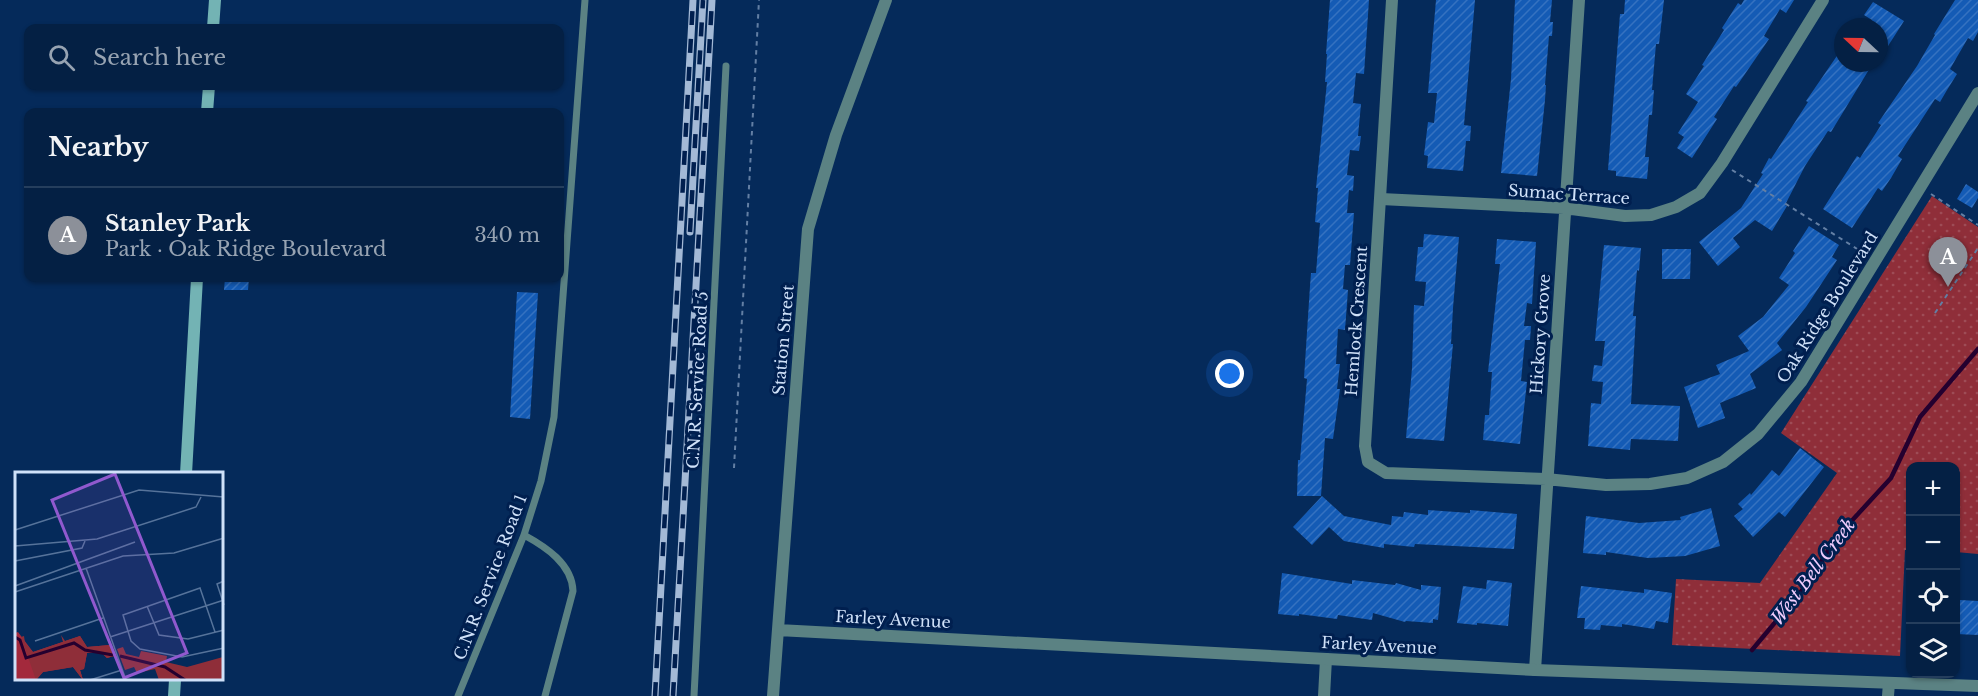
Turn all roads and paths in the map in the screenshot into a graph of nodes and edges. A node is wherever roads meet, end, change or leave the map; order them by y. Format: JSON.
{"nodes":[{"id":1,"x":215,"y":0,"type":"edge"},
{"id":2,"x":585,"y":0,"type":"edge"},
{"id":3,"x":759,"y":0,"type":"edge"},
{"id":4,"x":886,"y":0,"type":"edge"},
{"id":5,"x":1392,"y":0,"type":"edge"},
{"id":6,"x":1579,"y":0,"type":"edge"},
{"id":7,"x":1823,"y":0,"type":"edge"},
{"id":8,"x":213,"y":24,"type":"edge"},
{"id":9,"x":726,"y":66,"type":"dead end"},
{"id":10,"x":209,"y":90,"type":"edge"},
{"id":11,"x":1978,"y":93,"type":"edge"},
{"id":12,"x":207,"y":108,"type":"edge"},
{"id":13,"x":1722,"y":163,"type":"junction"},
{"id":14,"x":1921,"y":188,"type":"junction"},
{"id":15,"x":1381,"y":199,"type":"junction"},
{"id":16,"x":1564,"y":208,"type":"junction"},
{"id":17,"x":1978,"y":225,"type":"edge"},
{"id":18,"x":1978,"y":248,"type":"edge"},
{"id":19,"x":1862,"y":252,"type":"dead end"},
{"id":20,"x":197,"y":282,"type":"edge"},
{"id":21,"x":1935,"y":313,"type":"dead end"},
{"id":22,"x":734,"y":468,"type":"dead end"},
{"id":23,"x":186,"y":472,"type":"edge"},
{"id":24,"x":1546,"y":479,"type":"junction"},
{"id":25,"x":524,"y":534,"type":"junction"},
{"id":26,"x":778,"y":630,"type":"junction"},
{"id":27,"x":1326,"y":659,"type":"junction"},
{"id":28,"x":1535,"y":670,"type":"junction"},
{"id":29,"x":175,"y":681,"type":"edge"},
{"id":30,"x":1888,"y":683,"type":"junction"},
{"id":31,"x":1978,"y":686,"type":"edge"},
{"id":32,"x":174,"y":696,"type":"edge"},
{"id":33,"x":458,"y":696,"type":"edge"},
{"id":34,"x":545,"y":696,"type":"edge"},
{"id":35,"x":694,"y":696,"type":"edge"},
{"id":36,"x":773,"y":696,"type":"edge"},
{"id":37,"x":1324,"y":696,"type":"edge"},
{"id":38,"x":1888,"y":696,"type":"edge"}],
"edges":[{"from":1,"to":8,"type":"main road"},
{"from":2,"to":25,"type":"lane","name":"C.N.R. Service Road 1"},
{"from":3,"to":22,"type":"path"},
{"from":4,"to":26,"type":"street","name":"Station Street"},
{"from":5,"to":15,"type":"street","name":"Hemlock Crescent"},
{"from":6,"to":16,"type":"street","name":"Hickory Grove"},
{"from":7,"to":13,"type":"street","name":"Sumac Terrace"},
{"from":9,"to":35,"type":"lane","name":"C.N.R. Service Road 5"},
{"from":10,"to":12,"type":"main road"},
{"from":11,"to":14,"type":"street","name":"Oak Ridge Boulevard"},
{"from":13,"to":16,"type":"street","name":"Sumac Terrace"},
{"from":13,"to":19,"type":"path"},
{"from":14,"to":17,"type":"path"},
{"from":14,"to":24,"type":"street","name":"Oak Ridge Boulevard"},
{"from":15,"to":16,"type":"street","name":"Sumac Terrace"},
{"from":15,"to":24,"type":"street","name":"Hemlock Crescent"},
{"from":16,"to":24,"type":"street","name":"Hickory Grove"},
{"from":18,"to":21,"type":"path"},
{"from":20,"to":23,"type":"main road"},
{"from":24,"to":28,"type":"street","name":"Hickory Grove"},
{"from":25,"to":33,"type":"lane","name":"C.N.R. Service Road 1"},
{"from":25,"to":34,"type":"lane"},
{"from":26,"to":27,"type":"street","name":"Farley Avenue"},
{"from":26,"to":36,"type":"street","name":"Station Street"},
{"from":27,"to":28,"type":"street","name":"Farley Avenue"},
{"from":27,"to":37,"type":"street"},
{"from":28,"to":30,"type":"street","name":"Farley Avenue"},
{"from":29,"to":32,"type":"main road"},
{"from":30,"to":31,"type":"street","name":"Farley Avenue"},
{"from":30,"to":38,"type":"street"}]}
